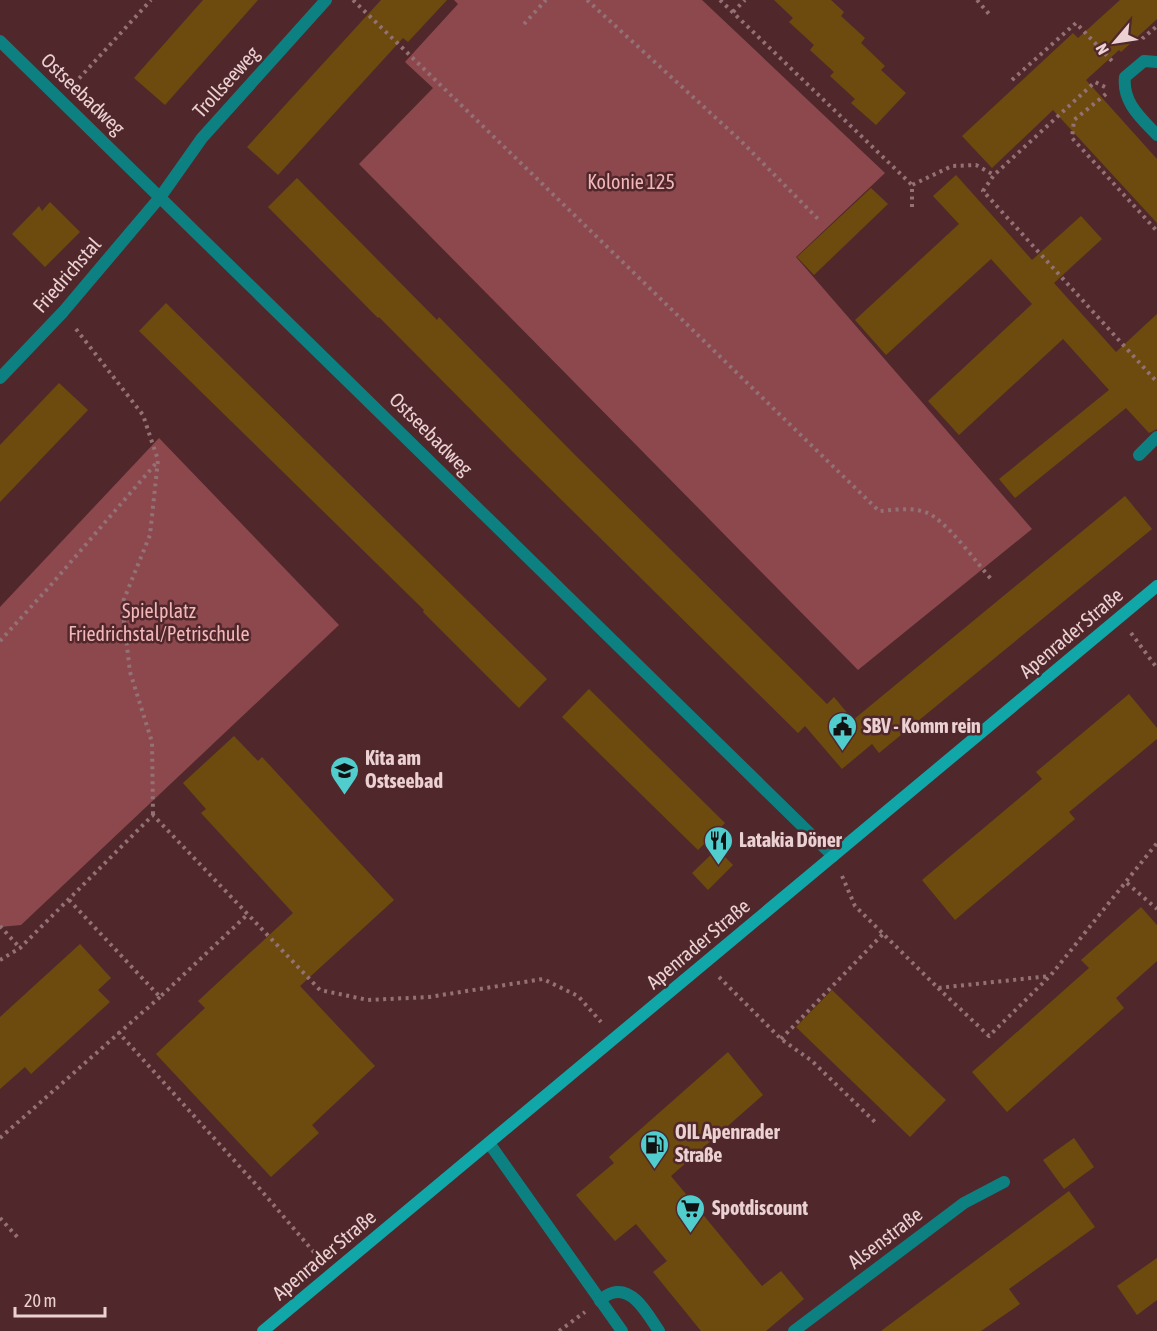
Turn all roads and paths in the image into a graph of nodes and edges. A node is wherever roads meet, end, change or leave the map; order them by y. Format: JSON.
{"nodes":[{"id":1,"x":151,"y":0,"type":"edge"},
{"id":2,"x":326,"y":0,"type":"edge"},
{"id":3,"x":353,"y":0,"type":"edge"},
{"id":4,"x":546,"y":0,"type":"edge"},
{"id":5,"x":587,"y":0,"type":"edge"},
{"id":6,"x":720,"y":0,"type":"edge"},
{"id":7,"x":745,"y":0,"type":"edge"},
{"id":8,"x":977,"y":0,"type":"edge"},
{"id":9,"x":733,"y":12,"type":"junction"},
{"id":10,"x":989,"y":14,"type":"dead end"},
{"id":11,"x":524,"y":24,"type":"dead end"},
{"id":12,"x":0,"y":40,"type":"edge"},
{"id":13,"x":1157,"y":62,"type":"edge"},
{"id":14,"x":1114,"y":64,"type":"dead end"},
{"id":15,"x":1012,"y":80,"type":"dead end"},
{"id":16,"x":60,"y":100,"type":"junction"},
{"id":17,"x":1157,"y":135,"type":"edge"},
{"id":18,"x":993,"y":175,"type":"junction"},
{"id":19,"x":912,"y":185,"type":"junction"},
{"id":20,"x":161,"y":196,"type":"junction"},
{"id":21,"x":912,"y":207,"type":"dead end"},
{"id":22,"x":819,"y":220,"type":"dead end"},
{"id":23,"x":1157,"y":231,"type":"edge"},
{"id":24,"x":63,"y":312,"type":"junction"},
{"id":25,"x":0,"y":378,"type":"edge"},
{"id":26,"x":1157,"y":382,"type":"edge"},
{"id":27,"x":1157,"y":437,"type":"edge"},
{"id":28,"x":1139,"y":455,"type":"dead end"},
{"id":29,"x":158,"y":460,"type":"junction"},
{"id":30,"x":993,"y":581,"type":"dead end"},
{"id":31,"x":1157,"y":586,"type":"edge"},
{"id":32,"x":1120,"y":618,"type":"junction"},
{"id":33,"x":0,"y":641,"type":"edge"},
{"id":34,"x":1157,"y":668,"type":"edge"},
{"id":35,"x":153,"y":815,"type":"junction"},
{"id":36,"x":1157,"y":843,"type":"edge"},
{"id":37,"x":833,"y":856,"type":"junction"},
{"id":38,"x":1127,"y":883,"type":"junction"},
{"id":39,"x":69,"y":900,"type":"junction"},
{"id":40,"x":1157,"y":909,"type":"edge"},
{"id":41,"x":248,"y":914,"type":"junction"},
{"id":42,"x":0,"y":926,"type":"edge"},
{"id":43,"x":883,"y":934,"type":"junction"},
{"id":44,"x":20,"y":948,"type":"junction"},
{"id":45,"x":0,"y":960,"type":"edge"},
{"id":46,"x":1052,"y":975,"type":"junction"},
{"id":47,"x":730,"y":988,"type":"dead end"},
{"id":48,"x":938,"y":988,"type":"junction"},
{"id":49,"x":160,"y":997,"type":"junction"},
{"id":50,"x":119,"y":1033,"type":"junction"},
{"id":51,"x":615,"y":1038,"type":"junction"},
{"id":52,"x":782,"y":1039,"type":"junction"},
{"id":53,"x":876,"y":1123,"type":"dead end"},
{"id":54,"x":0,"y":1137,"type":"edge"},
{"id":55,"x":489,"y":1143,"type":"junction"},
{"id":56,"x":1005,"y":1182,"type":"dead end"},
{"id":57,"x":0,"y":1218,"type":"edge"},
{"id":58,"x":20,"y":1240,"type":"dead end"},
{"id":59,"x":333,"y":1273,"type":"junction"},
{"id":60,"x":600,"y":1300,"type":"junction"},
{"id":61,"x":263,"y":1331,"type":"edge"},
{"id":62,"x":559,"y":1331,"type":"edge"},
{"id":63,"x":622,"y":1331,"type":"edge"},
{"id":64,"x":659,"y":1331,"type":"edge"},
{"id":65,"x":794,"y":1331,"type":"edge"}],
"edges":[{"from":1,"to":16,"type":"path"},
{"from":2,"to":20,"type":"street","name":"Trollseeweg"},
{"from":3,"to":30,"type":"path"},
{"from":4,"to":11,"type":"path"},
{"from":5,"to":22,"type":"path"},
{"from":6,"to":9,"type":"path"},
{"from":7,"to":9,"type":"path"},
{"from":8,"to":10,"type":"path"},
{"from":9,"to":19,"type":"path"},
{"from":12,"to":16,"type":"street","name":"Ostseebadweg"},
{"from":13,"to":17,"type":"street"},
{"from":14,"to":15,"type":"path"},
{"from":16,"to":20,"type":"street","name":"Ostseebadweg"},
{"from":18,"to":19,"type":"path"},
{"from":18,"to":23,"type":"path"},
{"from":18,"to":26,"type":"path"},
{"from":19,"to":21,"type":"path"},
{"from":20,"to":24,"type":"street","name":"Friedrichstal"},
{"from":20,"to":37,"type":"street","name":"Ostseebadweg"},
{"from":24,"to":25,"type":"street","name":"Friedrichstal"},
{"from":24,"to":29,"type":"path"},
{"from":27,"to":28,"type":"street"},
{"from":29,"to":33,"type":"path"},
{"from":29,"to":35,"type":"path"},
{"from":31,"to":32,"type":"main road","name":"Apenrader Straße"},
{"from":32,"to":34,"type":"path"},
{"from":32,"to":37,"type":"main road","name":"Apenrader Straße"},
{"from":35,"to":39,"type":"path"},
{"from":35,"to":41,"type":"path"},
{"from":36,"to":38,"type":"path"},
{"from":37,"to":43,"type":"path"},
{"from":37,"to":51,"type":"main road","name":"Apenrader Straße"},
{"from":38,"to":40,"type":"path"},
{"from":38,"to":46,"type":"path"},
{"from":39,"to":44,"type":"path"},
{"from":39,"to":49,"type":"path"},
{"from":41,"to":49,"type":"path"},
{"from":41,"to":51,"type":"path"},
{"from":42,"to":44,"type":"path"},
{"from":43,"to":48,"type":"path"},
{"from":43,"to":52,"type":"path"},
{"from":44,"to":45,"type":"path"},
{"from":46,"to":48,"type":"path"},
{"from":46,"to":48,"type":"path"},
{"from":47,"to":52,"type":"path"},
{"from":49,"to":50,"type":"path"},
{"from":50,"to":54,"type":"path"},
{"from":50,"to":59,"type":"path"},
{"from":51,"to":55,"type":"main road","name":"Apenrader Straße"},
{"from":52,"to":53,"type":"path"},
{"from":55,"to":59,"type":"main road","name":"Apenrader Straße"},
{"from":55,"to":60,"type":"street"},
{"from":56,"to":65,"type":"street","name":"Alsenstraße"},
{"from":57,"to":58,"type":"path"},
{"from":59,"to":61,"type":"main road","name":"Apenrader Straße"},
{"from":60,"to":62,"type":"path"},
{"from":60,"to":63,"type":"street"},
{"from":60,"to":64,"type":"street"}]}
